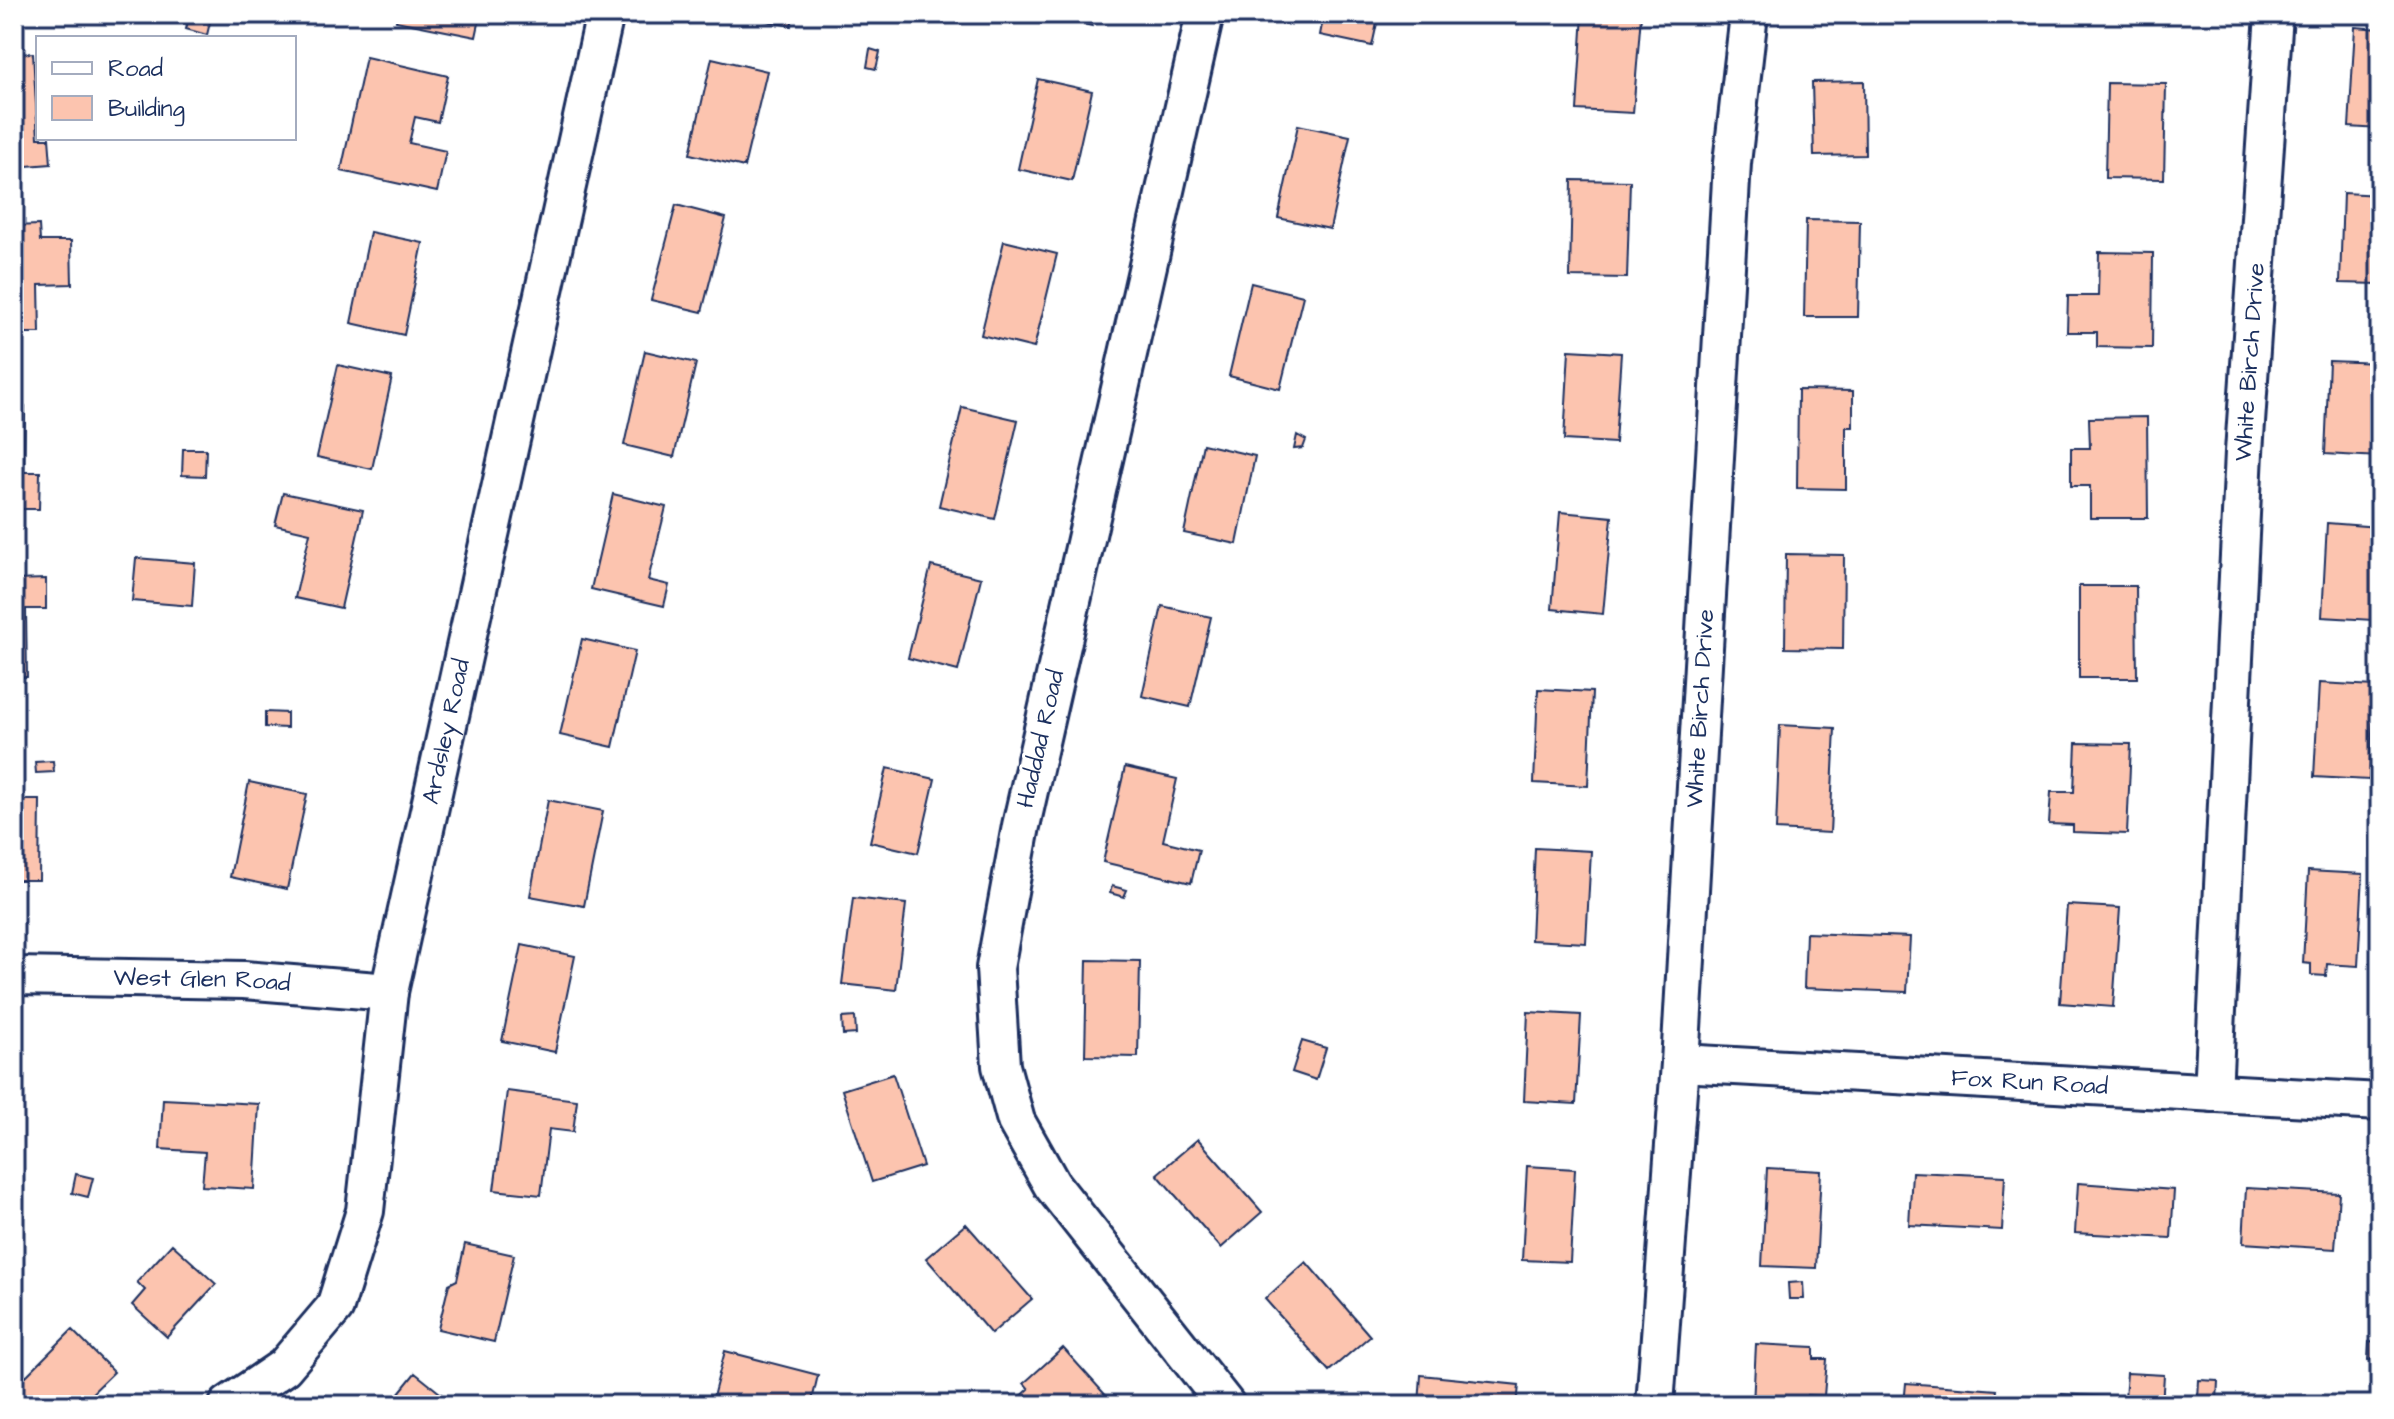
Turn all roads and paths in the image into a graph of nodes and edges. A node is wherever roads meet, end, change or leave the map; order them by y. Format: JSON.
{"nodes":[{"id":1,"x":605,"y":14,"type":"edge"},
{"id":2,"x":1205,"y":14,"type":"edge"},
{"id":3,"x":1749,"y":14,"type":"edge"},
{"id":4,"x":2274,"y":14,"type":"edge"},
{"id":5,"x":14,"y":976,"type":"edge"},
{"id":6,"x":389,"y":992,"type":"junction"},
{"id":7,"x":1680,"y":1063,"type":"junction"},
{"id":8,"x":2213,"y":1093,"type":"junction"},
{"id":9,"x":2380,"y":1102,"type":"edge"},
{"id":10,"x":228,"y":1405,"type":"edge"},
{"id":11,"x":1226,"y":1405,"type":"edge"},
{"id":12,"x":1655,"y":1405,"type":"edge"}],
"edges":[{"from":1,"to":6,"type":"street","name":"Ardsley Road"},
{"from":2,"to":11,"type":"street","name":"Haddad Road"},
{"from":3,"to":7,"type":"street","name":"White Birch Drive"},
{"from":4,"to":8,"type":"street","name":"White Birch Drive"},
{"from":5,"to":6,"type":"street","name":"West Glen Road"},
{"from":6,"to":10,"type":"street","name":"Ardsley Road"},
{"from":7,"to":8,"type":"street","name":"Fox Run Road"},
{"from":7,"to":12,"type":"street","name":"White Birch Drive"},
{"from":8,"to":9,"type":"street","name":"Fox Run Road"}]}
